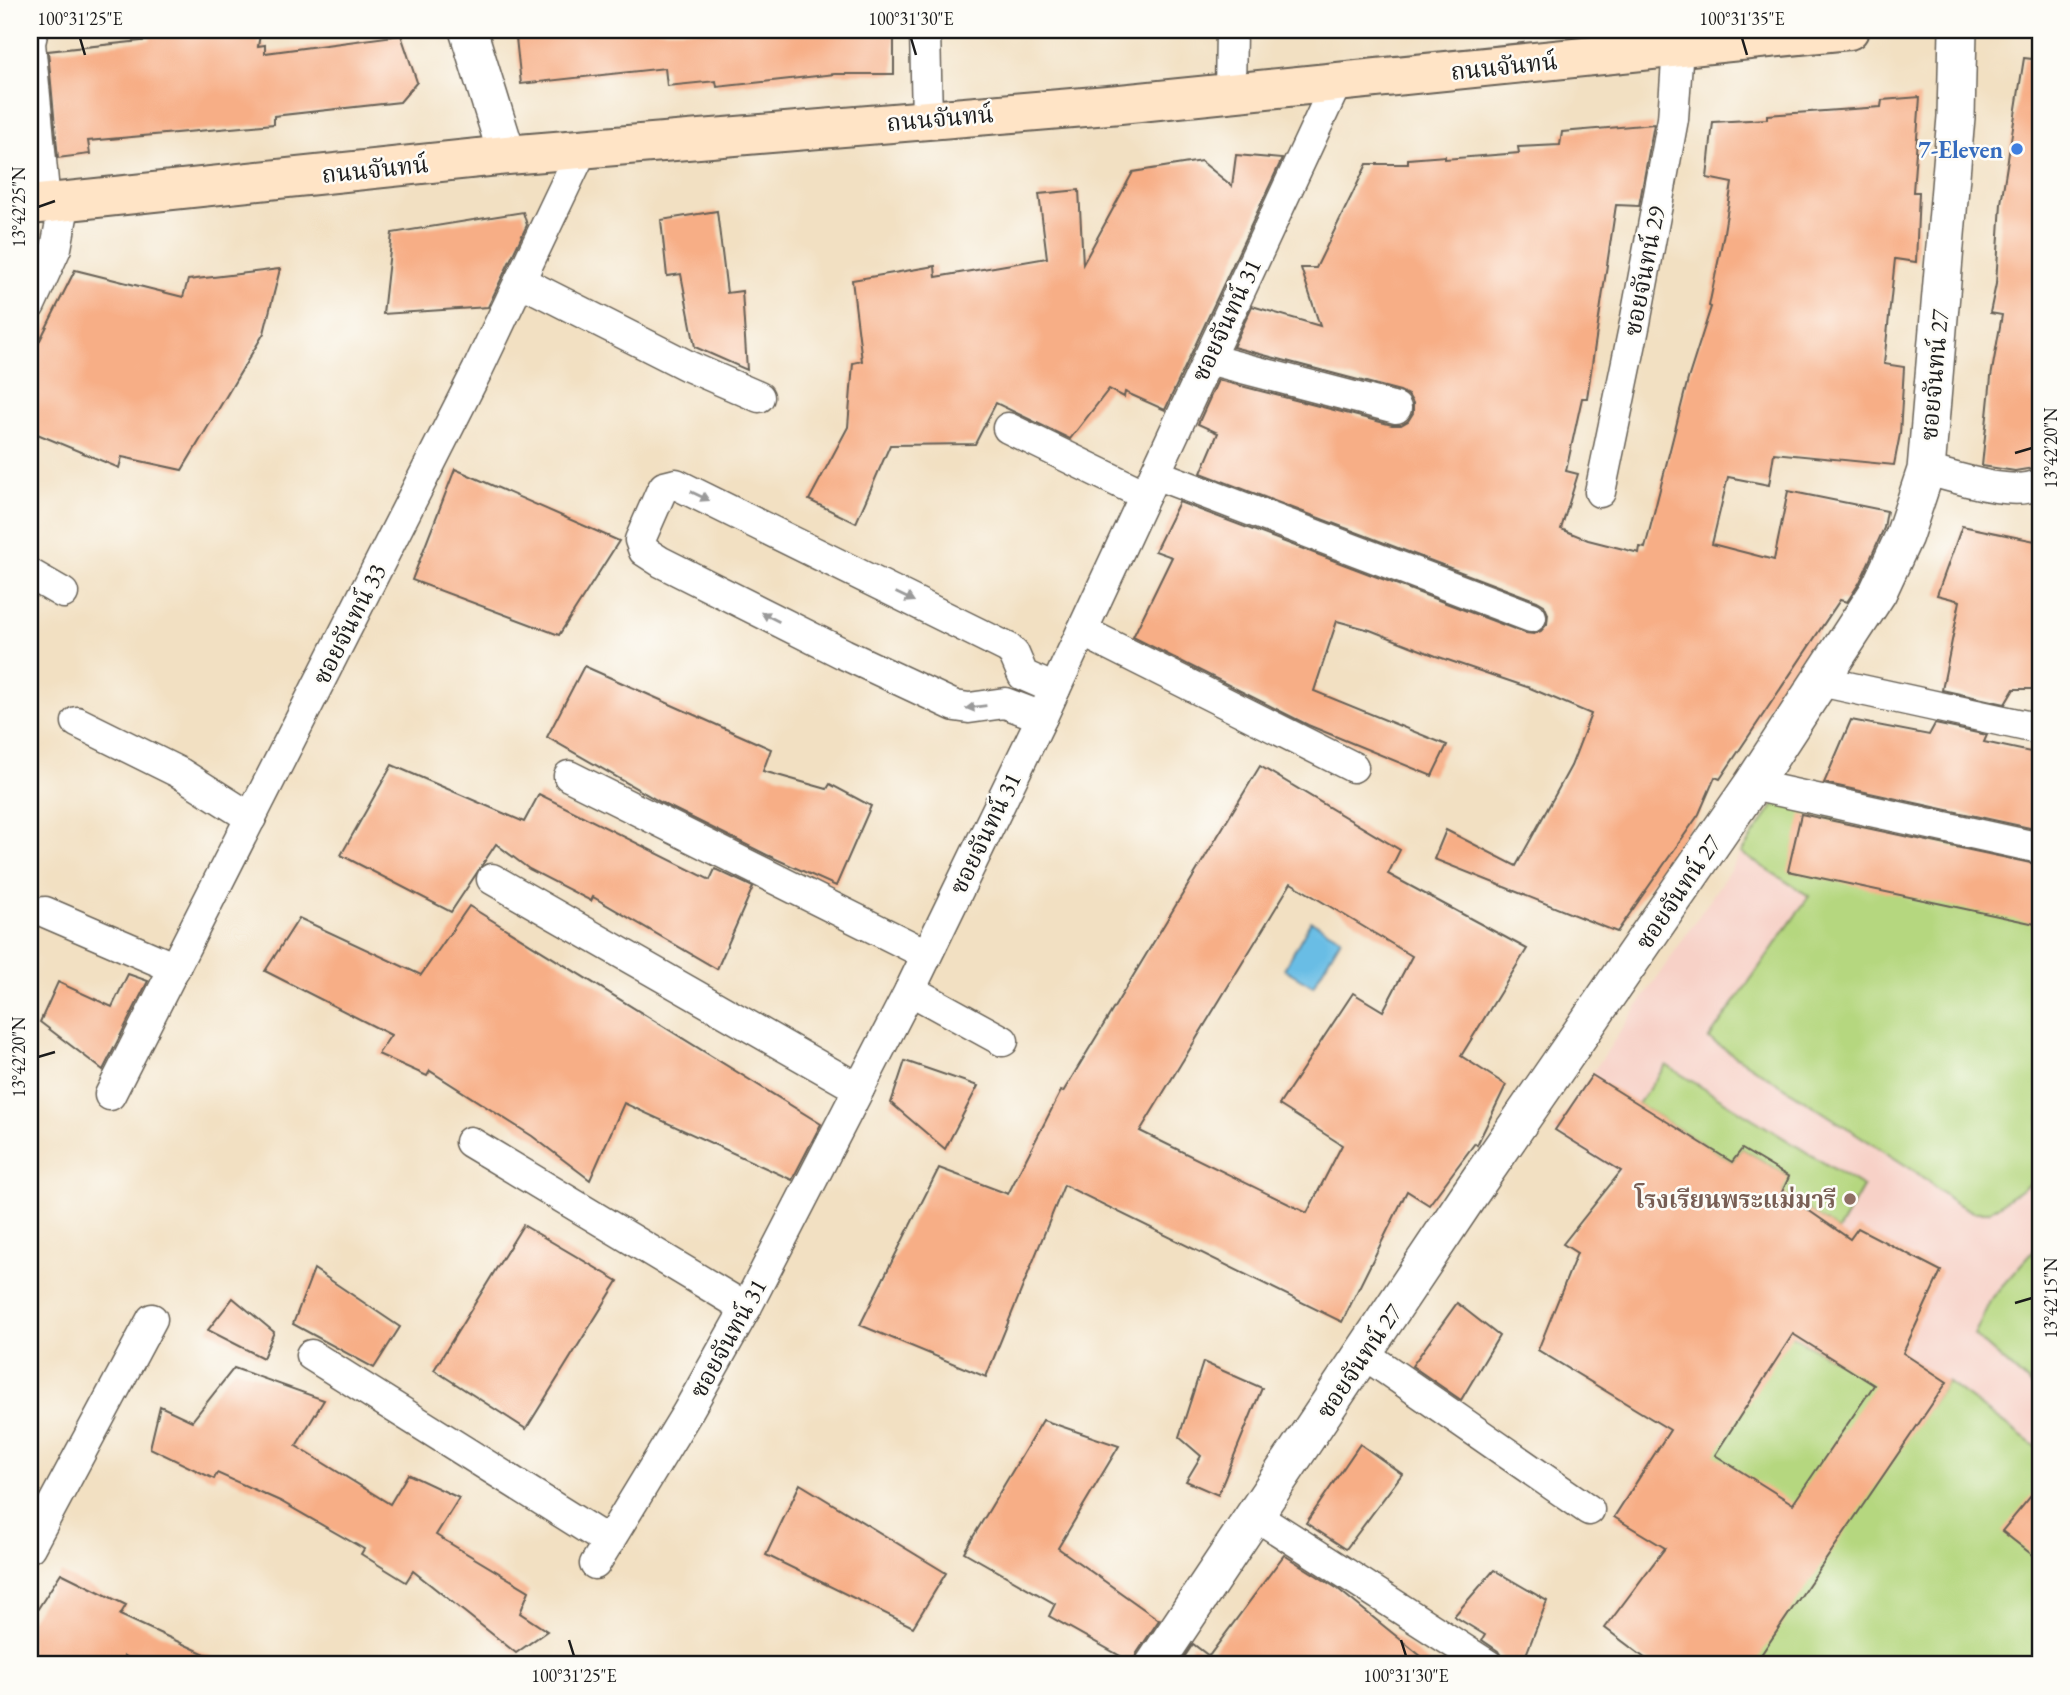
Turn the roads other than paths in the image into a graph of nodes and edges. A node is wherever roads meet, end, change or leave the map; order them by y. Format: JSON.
{"nodes":[{"id":1,"x":33,"y":30,"type":"edge"},
{"id":2,"x":468,"y":30,"type":"edge"},
{"id":3,"x":925,"y":30,"type":"edge"},
{"id":4,"x":1231,"y":30,"type":"edge"},
{"id":5,"x":1849,"y":30,"type":"edge"},
{"id":6,"x":1958,"y":30,"type":"edge"},
{"id":7,"x":1678,"y":47,"type":"junction"},
{"id":8,"x":1337,"y":82,"type":"junction"},
{"id":9,"x":1230,"y":92,"type":"junction"},
{"id":10,"x":927,"y":119,"type":"junction"},
{"id":11,"x":582,"y":150,"type":"junction"},
{"id":12,"x":508,"y":155,"type":"junction"},
{"id":13,"x":46,"y":203,"type":"edge"},
{"id":14,"x":520,"y":281,"type":"junction"},
{"id":15,"x":30,"y":305,"type":"edge"},
{"id":16,"x":1208,"y":359,"type":"junction"},
{"id":17,"x":759,"y":397,"type":"dead end"},
{"id":18,"x":1396,"y":408,"type":"dead end"},
{"id":19,"x":1009,"y":428,"type":"dead end"},
{"id":20,"x":1926,"y":470,"type":"junction"},
{"id":21,"x":2040,"y":484,"type":"edge"},
{"id":22,"x":1150,"y":485,"type":"junction"},
{"id":23,"x":1600,"y":492,"type":"dead end"},
{"id":24,"x":30,"y":574,"type":"edge"},
{"id":25,"x":63,"y":593,"type":"dead end"},
{"id":26,"x":1531,"y":617,"type":"dead end"},
{"id":27,"x":1082,"y":631,"type":"junction"},
{"id":28,"x":1820,"y":681,"type":"junction"},
{"id":29,"x":1055,"y":689,"type":"junction"},
{"id":30,"x":1042,"y":717,"type":"junction"},
{"id":31,"x":77,"y":722,"type":"dead end"},
{"id":32,"x":2040,"y":729,"type":"edge"},
{"id":33,"x":1353,"y":767,"type":"dead end"},
{"id":34,"x":569,"y":776,"type":"dead end"},
{"id":35,"x":1752,"y":785,"type":"junction"},
{"id":36,"x":251,"y":818,"type":"junction"},
{"id":37,"x":2040,"y":848,"type":"edge"},
{"id":38,"x":492,"y":879,"type":"dead end"},
{"id":39,"x":45,"y":912,"type":"dead end"},
{"id":40,"x":926,"y":954,"type":"junction"},
{"id":41,"x":175,"y":968,"type":"junction"},
{"id":42,"x":910,"y":990,"type":"junction"},
{"id":43,"x":1003,"y":1041,"type":"dead end"},
{"id":44,"x":859,"y":1088,"type":"junction"},
{"id":45,"x":110,"y":1096,"type":"dead end"},
{"id":46,"x":470,"y":1142,"type":"dead end"},
{"id":47,"x":746,"y":1308,"type":"junction"},
{"id":48,"x":152,"y":1319,"type":"dead end"},
{"id":49,"x":1364,"y":1354,"type":"junction"},
{"id":50,"x":311,"y":1355,"type":"dead end"},
{"id":51,"x":1589,"y":1510,"type":"dead end"},
{"id":52,"x":1255,"y":1515,"type":"junction"},
{"id":53,"x":30,"y":1547,"type":"edge"},
{"id":54,"x":1154,"y":1665,"type":"edge"},
{"id":55,"x":1488,"y":1665,"type":"edge"}],
"edges":[{"from":1,"to":13,"type":"street"},
{"from":2,"to":12,"type":"street"},
{"from":3,"to":10,"type":"street"},
{"from":4,"to":9,"type":"street"},
{"from":5,"to":7,"type":"main road","name":"ถนนจันทน์"},
{"from":6,"to":20,"type":"street","name":"ซอยจันทน์ 27"},
{"from":7,"to":8,"type":"main road","name":"ถนนจันทน์"},
{"from":7,"to":23,"type":"street","name":"ซอยจันทน์ 29"},
{"from":8,"to":9,"type":"main road","name":"ถนนจันทน์"},
{"from":8,"to":16,"type":"street","name":"ซอยจันทน์ 31"},
{"from":9,"to":10,"type":"main road","name":"ถนนจันทน์"},
{"from":10,"to":11,"type":"main road","name":"ถนนจันทน์"},
{"from":11,"to":12,"type":"main road","name":"ถนนจันทน์"},
{"from":11,"to":14,"type":"street","name":"ซอยจันทน์ 33"},
{"from":12,"to":13,"type":"main road","name":"ถนนจันทน์"},
{"from":13,"to":15,"type":"street"},
{"from":14,"to":17,"type":"street"},
{"from":14,"to":36,"type":"street","name":"ซอยจันทน์ 33"},
{"from":16,"to":18,"type":"street"},
{"from":16,"to":22,"type":"street","name":"ซอยจันทน์ 31"},
{"from":19,"to":22,"type":"street"},
{"from":20,"to":21,"type":"street"},
{"from":20,"to":28,"type":"street","name":"ซอยจันทน์ 27"},
{"from":22,"to":26,"type":"street"},
{"from":22,"to":27,"type":"street","name":"ซอยจันทน์ 31"},
{"from":24,"to":25,"type":"street"},
{"from":27,"to":29,"type":"street","name":"ซอยจันทน์ 31"},
{"from":27,"to":33,"type":"street"},
{"from":28,"to":32,"type":"street"},
{"from":28,"to":35,"type":"street","name":"ซอยจันทน์ 27"},
{"from":29,"to":30,"type":"street","name":"ซอยจันทน์ 31"},
{"from":30,"to":29,"type":"street","one_way":true},
{"from":30,"to":40,"type":"street","name":"ซอยจันทน์ 31"},
{"from":31,"to":36,"type":"street"},
{"from":34,"to":40,"type":"street"},
{"from":35,"to":37,"type":"street"},
{"from":35,"to":49,"type":"street","name":"ซอยจันทน์ 27"},
{"from":36,"to":41,"type":"street","name":"ซอยจันทน์ 33"},
{"from":38,"to":44,"type":"street"},
{"from":39,"to":41,"type":"street"},
{"from":40,"to":42,"type":"street","name":"ซอยจันทน์ 31"},
{"from":41,"to":45,"type":"street","name":"ซอยจันทน์ 33"},
{"from":42,"to":43,"type":"street"},
{"from":42,"to":44,"type":"street","name":"ซอยจันทน์ 31"},
{"from":44,"to":47,"type":"street","name":"ซอยจันทน์ 31"},
{"from":46,"to":47,"type":"street"},
{"from":47,"to":50,"type":"street","name":"ซอยจันทน์ 31"},
{"from":48,"to":53,"type":"street"},
{"from":49,"to":51,"type":"street"},
{"from":49,"to":52,"type":"street","name":"ซอยจันทน์ 27"},
{"from":52,"to":54,"type":"street","name":"ซอยจันทน์ 27"},
{"from":52,"to":55,"type":"street"}]}
